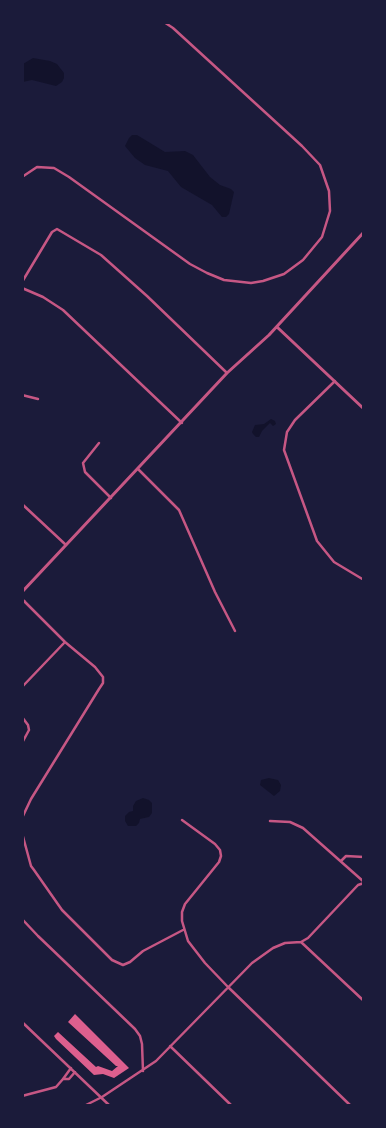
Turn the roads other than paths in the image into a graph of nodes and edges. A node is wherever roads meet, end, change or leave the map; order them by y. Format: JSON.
{"nodes":[{"id":1,"x":164,"y":22,"type":"edge"},
{"id":2,"x":22,"y":177,"type":"edge"},
{"id":3,"x":364,"y":232,"type":"edge"},
{"id":4,"x":22,"y":282,"type":"edge"},
{"id":5,"x":22,"y":288,"type":"edge"},
{"id":6,"x":277,"y":326,"type":"junction"},
{"id":7,"x":227,"y":373,"type":"junction"},
{"id":8,"x":335,"y":381,"type":"junction"},
{"id":9,"x":22,"y":395,"type":"edge"},
{"id":10,"x":38,"y":399,"type":"dead end"},
{"id":11,"x":364,"y":409,"type":"edge"},
{"id":12,"x":182,"y":423,"type":"junction"},
{"id":13,"x":99,"y":443,"type":"dead end"},
{"id":14,"x":138,"y":469,"type":"junction"},
{"id":15,"x":111,"y":498,"type":"junction"},
{"id":16,"x":22,"y":504,"type":"edge"},
{"id":17,"x":67,"y":546,"type":"junction"},
{"id":18,"x":364,"y":580,"type":"edge"},
{"id":19,"x":22,"y":592,"type":"edge"},
{"id":20,"x":23,"y":601,"type":"edge"},
{"id":21,"x":235,"y":631,"type":"dead end"},
{"id":22,"x":66,"y":642,"type":"junction"},
{"id":23,"x":22,"y":687,"type":"edge"},
{"id":24,"x":22,"y":718,"type":"edge"},
{"id":25,"x":22,"y":743,"type":"edge"},
{"id":26,"x":22,"y":818,"type":"edge"},
{"id":27,"x":182,"y":820,"type":"dead end"},
{"id":28,"x":270,"y":821,"type":"dead end"},
{"id":29,"x":22,"y":833,"type":"edge"},
{"id":30,"x":364,"y":857,"type":"edge"},
{"id":31,"x":340,"y":862,"type":"junction"},
{"id":32,"x":364,"y":882,"type":"edge"},
{"id":33,"x":22,"y":919,"type":"edge"},
{"id":34,"x":183,"y":930,"type":"junction"},
{"id":35,"x":301,"y":942,"type":"junction"},
{"id":36,"x":228,"y":987,"type":"junction"},
{"id":37,"x":364,"y":1001,"type":"edge"},
{"id":38,"x":22,"y":1022,"type":"edge"},
{"id":39,"x":170,"y":1046,"type":"junction"},
{"id":40,"x":71,"y":1068,"type":"junction"},
{"id":41,"x":143,"y":1071,"type":"junction"},
{"id":42,"x":75,"y":1072,"type":"junction"},
{"id":43,"x":63,"y":1079,"type":"junction"},
{"id":44,"x":22,"y":1096,"type":"edge"},
{"id":45,"x":102,"y":1097,"type":"junction"},
{"id":46,"x":84,"y":1106,"type":"edge"},
{"id":47,"x":110,"y":1106,"type":"edge"},
{"id":48,"x":232,"y":1106,"type":"edge"},
{"id":49,"x":351,"y":1106,"type":"edge"}],
"edges":[{"from":1,"to":2,"type":"street"},
{"from":3,"to":6,"type":"street"},
{"from":4,"to":7,"type":"street"},
{"from":5,"to":12,"type":"street"},
{"from":6,"to":7,"type":"street"},
{"from":6,"to":8,"type":"street"},
{"from":7,"to":12,"type":"street"},
{"from":8,"to":11,"type":"street"},
{"from":8,"to":18,"type":"street"},
{"from":9,"to":10,"type":"street"},
{"from":12,"to":14,"type":"street"},
{"from":13,"to":15,"type":"street"},
{"from":14,"to":15,"type":"street"},
{"from":14,"to":21,"type":"street"},
{"from":15,"to":17,"type":"street"},
{"from":16,"to":17,"type":"street"},
{"from":17,"to":19,"type":"street"},
{"from":20,"to":22,"type":"street"},
{"from":22,"to":23,"type":"street"},
{"from":22,"to":26,"type":"street"},
{"from":24,"to":25,"type":"street"},
{"from":27,"to":34,"type":"street"},
{"from":28,"to":31,"type":"street"},
{"from":29,"to":34,"type":"street"},
{"from":30,"to":31,"type":"street"},
{"from":31,"to":32,"type":"street"},
{"from":32,"to":35,"type":"street"},
{"from":33,"to":41,"type":"street"},
{"from":34,"to":36,"type":"street"},
{"from":35,"to":36,"type":"street"},
{"from":35,"to":37,"type":"street"},
{"from":36,"to":39,"type":"street"},
{"from":36,"to":49,"type":"street"},
{"from":38,"to":40,"type":"street"},
{"from":39,"to":41,"type":"street"},
{"from":39,"to":48,"type":"street"},
{"from":40,"to":42,"type":"street"},
{"from":40,"to":43,"type":"street"},
{"from":41,"to":45,"type":"street"},
{"from":42,"to":43,"type":"street"},
{"from":42,"to":45,"type":"street"},
{"from":43,"to":44,"type":"street"},
{"from":45,"to":46,"type":"street"},
{"from":45,"to":47,"type":"street"}]}
